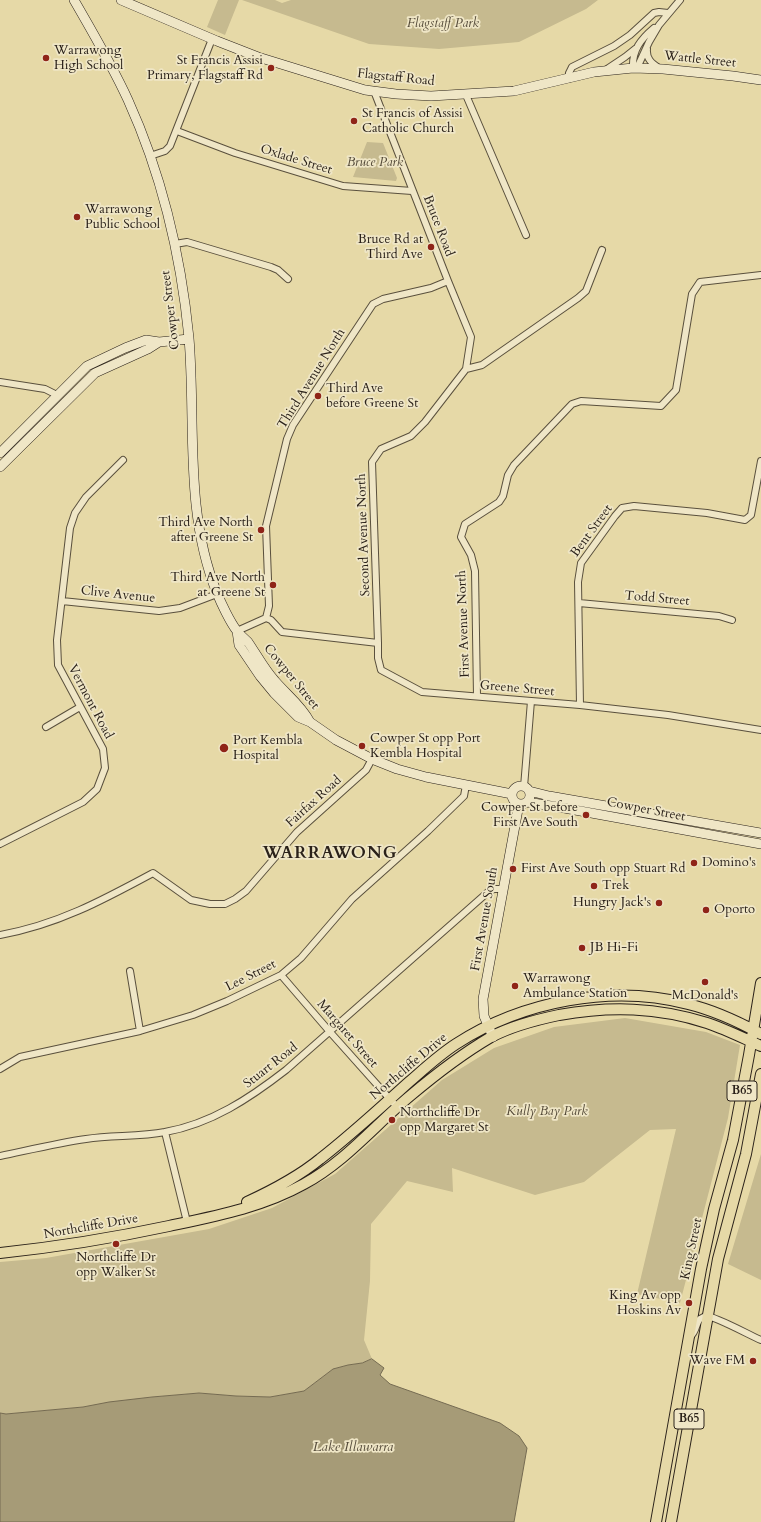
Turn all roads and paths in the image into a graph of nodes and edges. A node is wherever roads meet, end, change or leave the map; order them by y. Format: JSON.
{"nodes":[{"id":1,"x":74,"y":0,"type":"edge"},
{"id":2,"x":121,"y":0,"type":"edge"},
{"id":3,"x":680,"y":0,"type":"edge"},
{"id":4,"x":668,"y":13,"type":"junction"},
{"id":5,"x":659,"y":25,"type":"junction"},
{"id":6,"x":212,"y":39,"type":"junction"},
{"id":7,"x":639,"y":44,"type":"junction"},
{"id":8,"x":647,"y":45,"type":"junction"},
{"id":9,"x":635,"y":68,"type":"junction"},
{"id":10,"x":660,"y":68,"type":"junction"},
{"id":11,"x":601,"y":71,"type":"junction"},
{"id":12,"x":568,"y":79,"type":"junction"},
{"id":13,"x":761,"y":80,"type":"edge"},
{"id":14,"x":374,"y":91,"type":"junction"},
{"id":15,"x":466,"y":95,"type":"junction"},
{"id":16,"x":177,"y":131,"type":"junction"},
{"id":17,"x":150,"y":156,"type":"junction"},
{"id":18,"x":412,"y":190,"type":"junction"},
{"id":19,"x":526,"y":235,"type":"dead end"},
{"id":20,"x":175,"y":244,"type":"junction"},
{"id":21,"x":602,"y":250,"type":"dead end"},
{"id":22,"x":761,"y":275,"type":"edge"},
{"id":23,"x":288,"y":279,"type":"dead end"},
{"id":24,"x":448,"y":282,"type":"junction"},
{"id":25,"x":189,"y":339,"type":"junction"},
{"id":26,"x":158,"y":342,"type":"junction"},
{"id":27,"x":466,"y":369,"type":"junction"},
{"id":28,"x":0,"y":382,"type":"edge"},
{"id":29,"x":57,"y":395,"type":"junction"},
{"id":30,"x":0,"y":453,"type":"edge"},
{"id":31,"x":123,"y":460,"type":"dead end"},
{"id":32,"x":761,"y":461,"type":"edge"},
{"id":33,"x":0,"y":467,"type":"edge"},
{"id":34,"x":217,"y":594,"type":"junction"},
{"id":35,"x":62,"y":601,"type":"junction"},
{"id":36,"x":579,"y":603,"type":"junction"},
{"id":37,"x":266,"y":618,"type":"junction"},
{"id":38,"x":732,"y":620,"type":"dead end"},
{"id":39,"x":237,"y":631,"type":"junction"},
{"id":40,"x":378,"y":642,"type":"junction"},
{"id":41,"x":266,"y":669,"type":"junction"},
{"id":42,"x":274,"y":693,"type":"junction"},
{"id":43,"x":477,"y":696,"type":"junction"},
{"id":44,"x":293,"y":699,"type":"junction"},
{"id":45,"x":531,"y":702,"type":"junction"},
{"id":46,"x":580,"y":705,"type":"junction"},
{"id":47,"x":80,"y":707,"type":"junction"},
{"id":48,"x":310,"y":722,"type":"junction"},
{"id":49,"x":46,"y":727,"type":"dead end"},
{"id":50,"x":761,"y":730,"type":"edge"},
{"id":51,"x":372,"y":759,"type":"junction"},
{"id":52,"x":466,"y":785,"type":"junction"},
{"id":53,"x":527,"y":789,"type":"junction"},
{"id":54,"x":512,"y":794,"type":"junction"},
{"id":55,"x":523,"y":803,"type":"junction"},
{"id":56,"x":761,"y":833,"type":"edge"},
{"id":57,"x":0,"y":844,"type":"edge"},
{"id":58,"x":761,"y":844,"type":"edge"},
{"id":59,"x":503,"y":889,"type":"junction"},
{"id":60,"x":0,"y":935,"type":"edge"},
{"id":61,"x":130,"y":971,"type":"dead end"},
{"id":62,"x":281,"y":975,"type":"junction"},
{"id":63,"x":761,"y":982,"type":"edge"},
{"id":64,"x":487,"y":1026,"type":"junction"},
{"id":65,"x":140,"y":1031,"type":"junction"},
{"id":66,"x":330,"y":1032,"type":"junction"},
{"id":67,"x":757,"y":1032,"type":"edge"},
{"id":68,"x":493,"y":1037,"type":"junction"},
{"id":69,"x":751,"y":1041,"type":"junction"},
{"id":70,"x":761,"y":1046,"type":"edge"},
{"id":71,"x":0,"y":1069,"type":"edge"},
{"id":72,"x":761,"y":1074,"type":"edge"},
{"id":73,"x":760,"y":1084,"type":"edge"},
{"id":74,"x":390,"y":1099,"type":"junction"},
{"id":75,"x":397,"y":1107,"type":"junction"},
{"id":76,"x":165,"y":1132,"type":"junction"},
{"id":77,"x":0,"y":1156,"type":"edge"},
{"id":78,"x":186,"y":1222,"type":"junction"},
{"id":79,"x":0,"y":1253,"type":"edge"},
{"id":80,"x":708,"y":1316,"type":"junction"},
{"id":81,"x":688,"y":1338,"type":"junction"},
{"id":82,"x":761,"y":1340,"type":"edge"},
{"id":83,"x":656,"y":1522,"type":"edge"},
{"id":84,"x":671,"y":1522,"type":"edge"}],
"edges":[{"from":1,"to":17,"type":"main road","name":"Cowper Street"},
{"from":2,"to":6,"type":"main road","name":"Flagstaff Road"},
{"from":3,"to":4,"type":"street"},
{"from":4,"to":5,"type":"street"},
{"from":4,"to":12,"type":"street"},
{"from":5,"to":7,"type":"street"},
{"from":5,"to":8,"type":"street"},
{"from":6,"to":14,"type":"main road","name":"Flagstaff Road"},
{"from":6,"to":16,"type":"street"},
{"from":7,"to":9,"type":"street"},
{"from":7,"to":11,"type":"street"},
{"from":8,"to":9,"type":"street"},
{"from":8,"to":10,"type":"street"},
{"from":9,"to":10,"type":"main road","name":"Wattle Street"},
{"from":9,"to":11,"type":"main road","name":"Flagstaff Road"},
{"from":10,"to":13,"type":"main road","name":"Wattle Street"},
{"from":11,"to":12,"type":"main road","name":"Flagstaff Road"},
{"from":12,"to":15,"type":"main road","name":"Flagstaff Road"},
{"from":14,"to":15,"type":"main road","name":"Flagstaff Road"},
{"from":14,"to":18,"type":"street","name":"Bruce Road"},
{"from":15,"to":19,"type":"street"},
{"from":16,"to":17,"type":"street"},
{"from":16,"to":18,"type":"street","name":"Oxlade Street"},
{"from":17,"to":20,"type":"main road","name":"Cowper Street"},
{"from":18,"to":24,"type":"street","name":"Bruce Road"},
{"from":20,"to":23,"type":"street"},
{"from":20,"to":25,"type":"main road","name":"Cowper Street"},
{"from":21,"to":27,"type":"street"},
{"from":22,"to":43,"type":"street","name":"First Avenue North"},
{"from":24,"to":27,"type":"street","name":"Bruce Road"},
{"from":24,"to":37,"type":"street","name":"Third Avenue North"},
{"from":25,"to":26,"type":"main road"},
{"from":25,"to":34,"type":"main road","name":"Cowper Street"},
{"from":26,"to":29,"type":"main road"},
{"from":26,"to":33,"type":"main road"},
{"from":27,"to":40,"type":"street","name":"Second Avenue North"},
{"from":28,"to":29,"type":"street"},
{"from":29,"to":30,"type":"main road"},
{"from":31,"to":35,"type":"street","name":"Vermont Road"},
{"from":32,"to":36,"type":"street","name":"Bent Street"},
{"from":34,"to":35,"type":"street","name":"Clive Avenue"},
{"from":34,"to":39,"type":"main road","name":"Cowper Street"},
{"from":35,"to":47,"type":"street","name":"Vermont Road"},
{"from":36,"to":38,"type":"street","name":"Todd Street"},
{"from":36,"to":46,"type":"street","name":"Bent Street"},
{"from":37,"to":39,"type":"street"},
{"from":37,"to":40,"type":"street"},
{"from":39,"to":41,"type":"main road","name":"Cowper Street"},
{"from":39,"to":42,"type":"main road","name":"Cowper Street"},
{"from":40,"to":43,"type":"street","name":"Greene Street"},
{"from":41,"to":42,"type":"main road"},
{"from":41,"to":44,"type":"main road","name":"Cowper Street"},
{"from":42,"to":44,"type":"main road"},
{"from":42,"to":48,"type":"main road","name":"Cowper Street"},
{"from":43,"to":45,"type":"street","name":"Greene Street"},
{"from":44,"to":48,"type":"main road","name":"Cowper Street"},
{"from":45,"to":46,"type":"street","name":"Greene Street"},
{"from":45,"to":53,"type":"street"},
{"from":46,"to":50,"type":"street","name":"Greene Street"},
{"from":47,"to":49,"type":"street"},
{"from":47,"to":57,"type":"street","name":"Vermont Road"},
{"from":48,"to":51,"type":"main road","name":"Cowper Street"},
{"from":51,"to":52,"type":"main road","name":"Cowper Street"},
{"from":51,"to":60,"type":"street","name":"Fairfax Road"},
{"from":52,"to":54,"type":"main road","name":"Cowper Street"},
{"from":52,"to":62,"type":"street","name":"Lee Street"},
{"from":53,"to":54,"type":"main road"},
{"from":53,"to":55,"type":"main road"},
{"from":53,"to":56,"type":"main road","name":"Cowper Street"},
{"from":54,"to":55,"type":"main road"},
{"from":55,"to":58,"type":"main road","name":"Cowper Street"},
{"from":55,"to":59,"type":"main road","name":"First Avenue South"},
{"from":59,"to":64,"type":"main road","name":"First Avenue South"},
{"from":59,"to":66,"type":"street","name":"Stuart Road"},
{"from":61,"to":65,"type":"street"},
{"from":62,"to":65,"type":"street","name":"Lee Street"},
{"from":62,"to":66,"type":"street","name":"Margaret Street"},
{"from":63,"to":67,"type":"main road","name":"King Street","number":"B65"},
{"from":64,"to":67,"type":"main road","name":"Northcliffe Drive"},
{"from":64,"to":68,"type":"main road","name":"First Avenue South"},
{"from":64,"to":74,"type":"main road","name":"Northcliffe Drive"},
{"from":65,"to":71,"type":"street","name":"Lee Street"},
{"from":66,"to":74,"type":"street","name":"Margaret Street"},
{"from":66,"to":76,"type":"street","name":"Stuart Road"},
{"from":67,"to":69,"type":"main road","name":"King Street","number":"B65"},
{"from":68,"to":69,"type":"main road","name":"Northcliffe Drive"},
{"from":68,"to":75,"type":"main road","name":"Northcliffe Drive"},
{"from":69,"to":70,"type":"main road","name":"Northcliffe Drive"},
{"from":69,"to":81,"type":"main road","name":"King Street","number":"B65"},
{"from":72,"to":73,"type":"main road","number":"B65"},
{"from":73,"to":80,"type":"main road","number":"B65"},
{"from":74,"to":75,"type":"street","name":"Margaret Street"},
{"from":74,"to":78,"type":"main road","name":"Northcliffe Drive"},
{"from":75,"to":78,"type":"main road","name":"Northcliffe Drive"},
{"from":76,"to":77,"type":"street","name":"Stuart Road"},
{"from":76,"to":78,"type":"street"},
{"from":78,"to":79,"type":"main road","name":"Northcliffe Drive"},
{"from":80,"to":81,"type":"street"},
{"from":80,"to":82,"type":"street"},
{"from":80,"to":84,"type":"main road","number":"B65"},
{"from":81,"to":83,"type":"main road","name":"King Street","number":"B65"}]}
